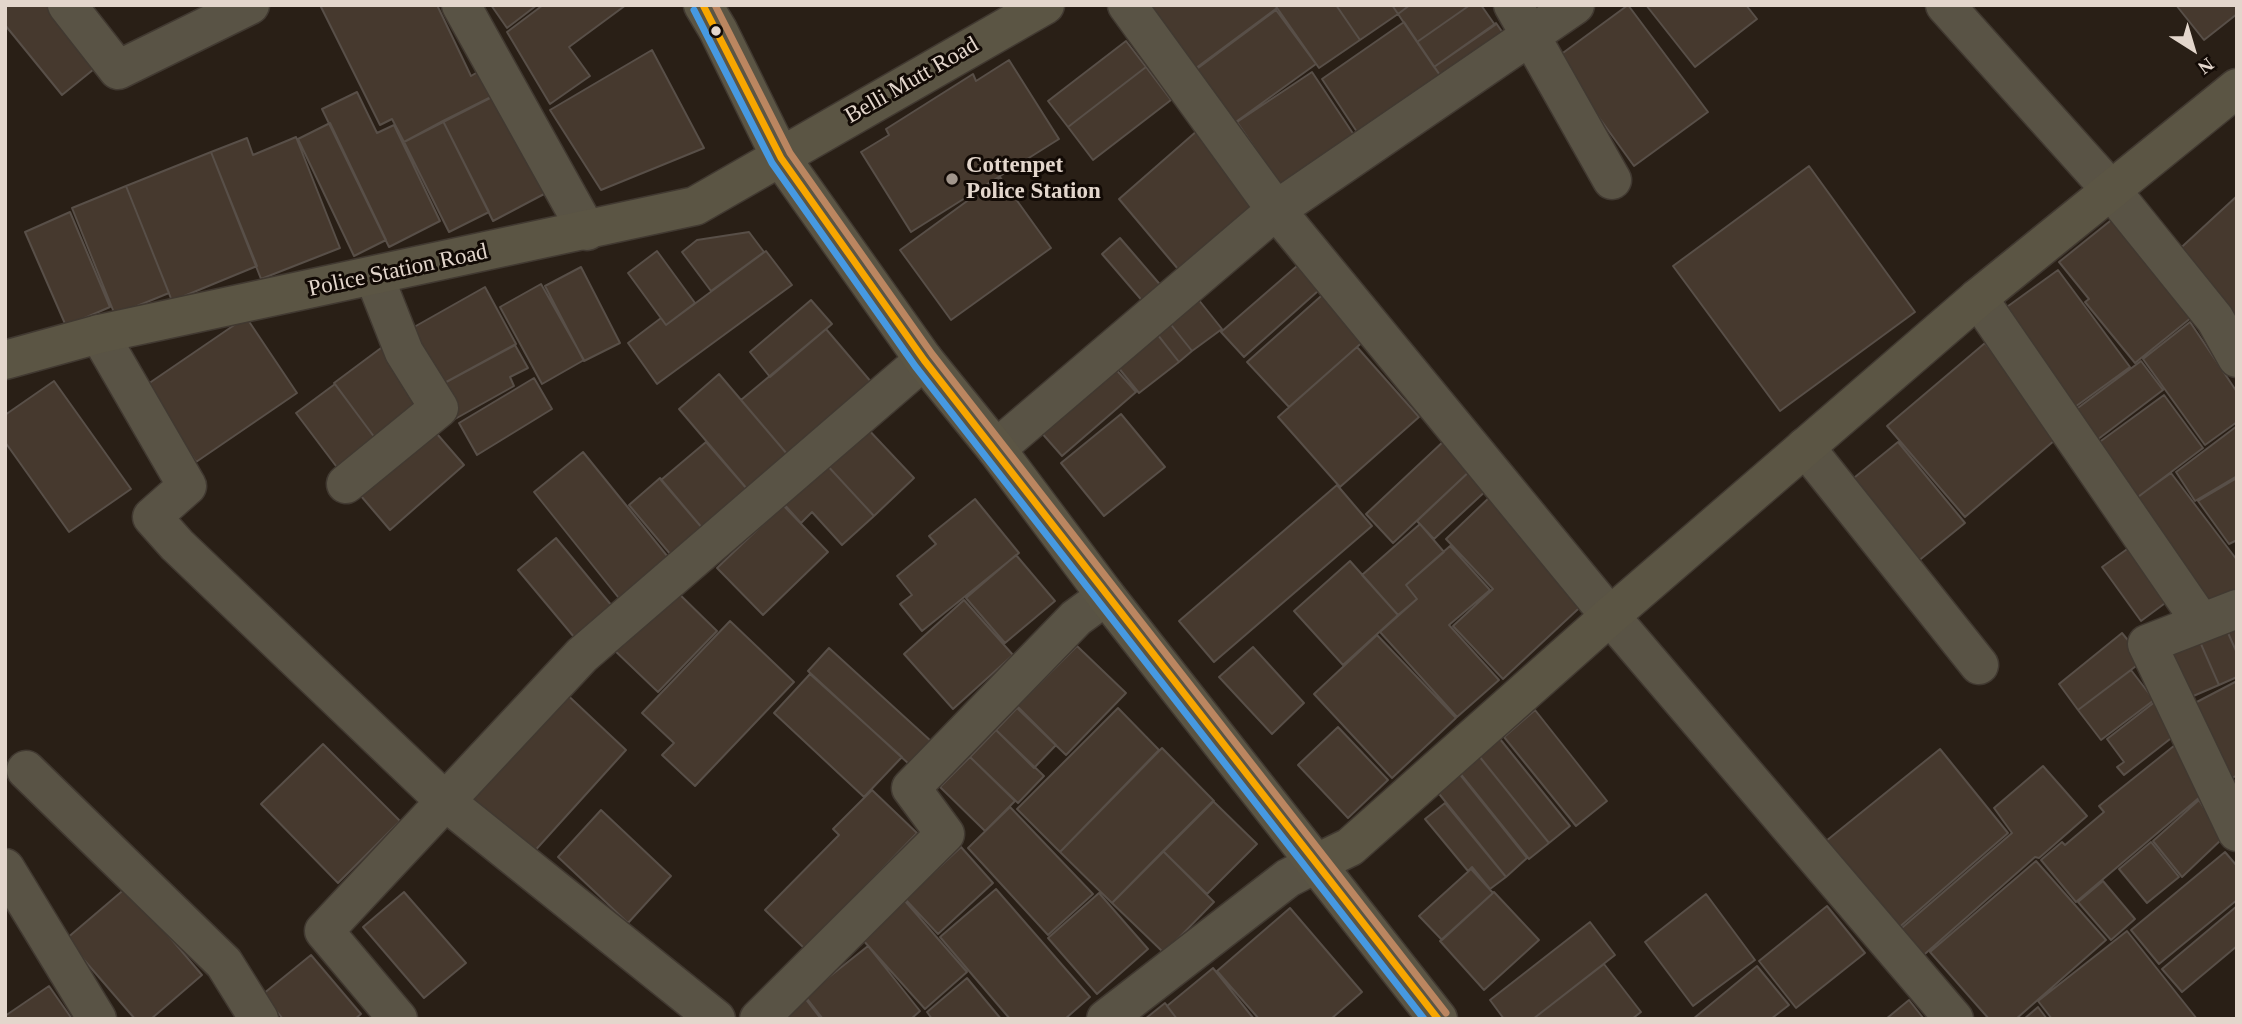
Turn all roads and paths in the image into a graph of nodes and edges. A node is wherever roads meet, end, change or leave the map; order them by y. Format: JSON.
{"nodes":[{"id":1,"x":67,"y":5,"type":"edge"},
{"id":2,"x":250,"y":5,"type":"edge"},
{"id":3,"x":461,"y":5,"type":"edge"},
{"id":4,"x":703,"y":5,"type":"edge"},
{"id":5,"x":1045,"y":5,"type":"edge"},
{"id":6,"x":1127,"y":5,"type":"edge"},
{"id":7,"x":1575,"y":5,"type":"edge"},
{"id":8,"x":1945,"y":5,"type":"edge"},
{"id":9,"x":1522,"y":20,"type":"edge"},
{"id":10,"x":2237,"y":88,"type":"edge"},
{"id":11,"x":781,"y":158,"type":"junction"},
{"id":12,"x":1612,"y":180,"type":"dead end"},
{"id":13,"x":2111,"y":190,"type":"junction"},
{"id":14,"x":1276,"y":210,"type":"junction"},
{"id":15,"x":587,"y":231,"type":"junction"},
{"id":16,"x":374,"y":276,"type":"junction"},
{"id":17,"x":1978,"y":298,"type":"junction"},
{"id":18,"x":99,"y":334,"type":"junction"},
{"id":19,"x":2237,"y":358,"type":"edge"},
{"id":20,"x":5,"y":359,"type":"edge"},
{"id":21,"x":924,"y":360,"type":"junction"},
{"id":22,"x":1805,"y":447,"type":"junction"},
{"id":23,"x":996,"y":449,"type":"junction"},
{"id":24,"x":346,"y":484,"type":"dead end"},
{"id":25,"x":1106,"y":596,"type":"junction"},
{"id":26,"x":2237,"y":609,"type":"edge"},
{"id":27,"x":1610,"y":616,"type":"junction"},
{"id":28,"x":2201,"y":622,"type":"junction"},
{"id":29,"x":1979,"y":665,"type":"dead end"},
{"id":30,"x":26,"y":770,"type":"dead end"},
{"id":31,"x":445,"y":801,"type":"junction"},
{"id":32,"x":2232,"y":810,"type":"edge"},
{"id":33,"x":1317,"y":863,"type":"junction"},
{"id":34,"x":5,"y":868,"type":"edge"},
{"id":35,"x":97,"y":1019,"type":"edge"},
{"id":36,"x":259,"y":1019,"type":"edge"},
{"id":37,"x":398,"y":1019,"type":"edge"},
{"id":38,"x":716,"y":1019,"type":"edge"},
{"id":39,"x":759,"y":1019,"type":"edge"},
{"id":40,"x":1106,"y":1019,"type":"edge"},
{"id":41,"x":1438,"y":1019,"type":"edge"},
{"id":42,"x":1954,"y":1019,"type":"edge"}],
"edges":[{"from":1,"to":2,"type":"street"},
{"from":3,"to":15,"type":"street"},
{"from":4,"to":11,"type":"street"},
{"from":5,"to":11,"type":"street","name":"Belli Mutt Road"},
{"from":6,"to":14,"type":"street"},
{"from":7,"to":9,"type":"street"},
{"from":8,"to":13,"type":"street"},
{"from":9,"to":12,"type":"street"},
{"from":9,"to":14,"type":"street"},
{"from":10,"to":13,"type":"street"},
{"from":11,"to":15,"type":"street","name":"Police Station Road"},
{"from":11,"to":21,"type":"street"},
{"from":13,"to":17,"type":"street"},
{"from":13,"to":19,"type":"street"},
{"from":14,"to":23,"type":"street"},
{"from":14,"to":27,"type":"street"},
{"from":15,"to":16,"type":"street","name":"Police Station Road"},
{"from":16,"to":18,"type":"street","name":"Police Station Road"},
{"from":16,"to":24,"type":"street"},
{"from":17,"to":22,"type":"street"},
{"from":17,"to":28,"type":"street"},
{"from":18,"to":20,"type":"street","name":"Police Station Road"},
{"from":18,"to":31,"type":"street"},
{"from":21,"to":23,"type":"street"},
{"from":21,"to":31,"type":"street"},
{"from":22,"to":27,"type":"street"},
{"from":22,"to":29,"type":"street"},
{"from":23,"to":25,"type":"street"},
{"from":25,"to":33,"type":"street"},
{"from":25,"to":39,"type":"street"},
{"from":26,"to":28,"type":"street"},
{"from":27,"to":33,"type":"street"},
{"from":27,"to":42,"type":"street"},
{"from":28,"to":32,"type":"street"},
{"from":30,"to":36,"type":"street"},
{"from":31,"to":37,"type":"street"},
{"from":31,"to":38,"type":"street"},
{"from":33,"to":40,"type":"street"},
{"from":33,"to":41,"type":"street"},
{"from":34,"to":35,"type":"street"}]}
